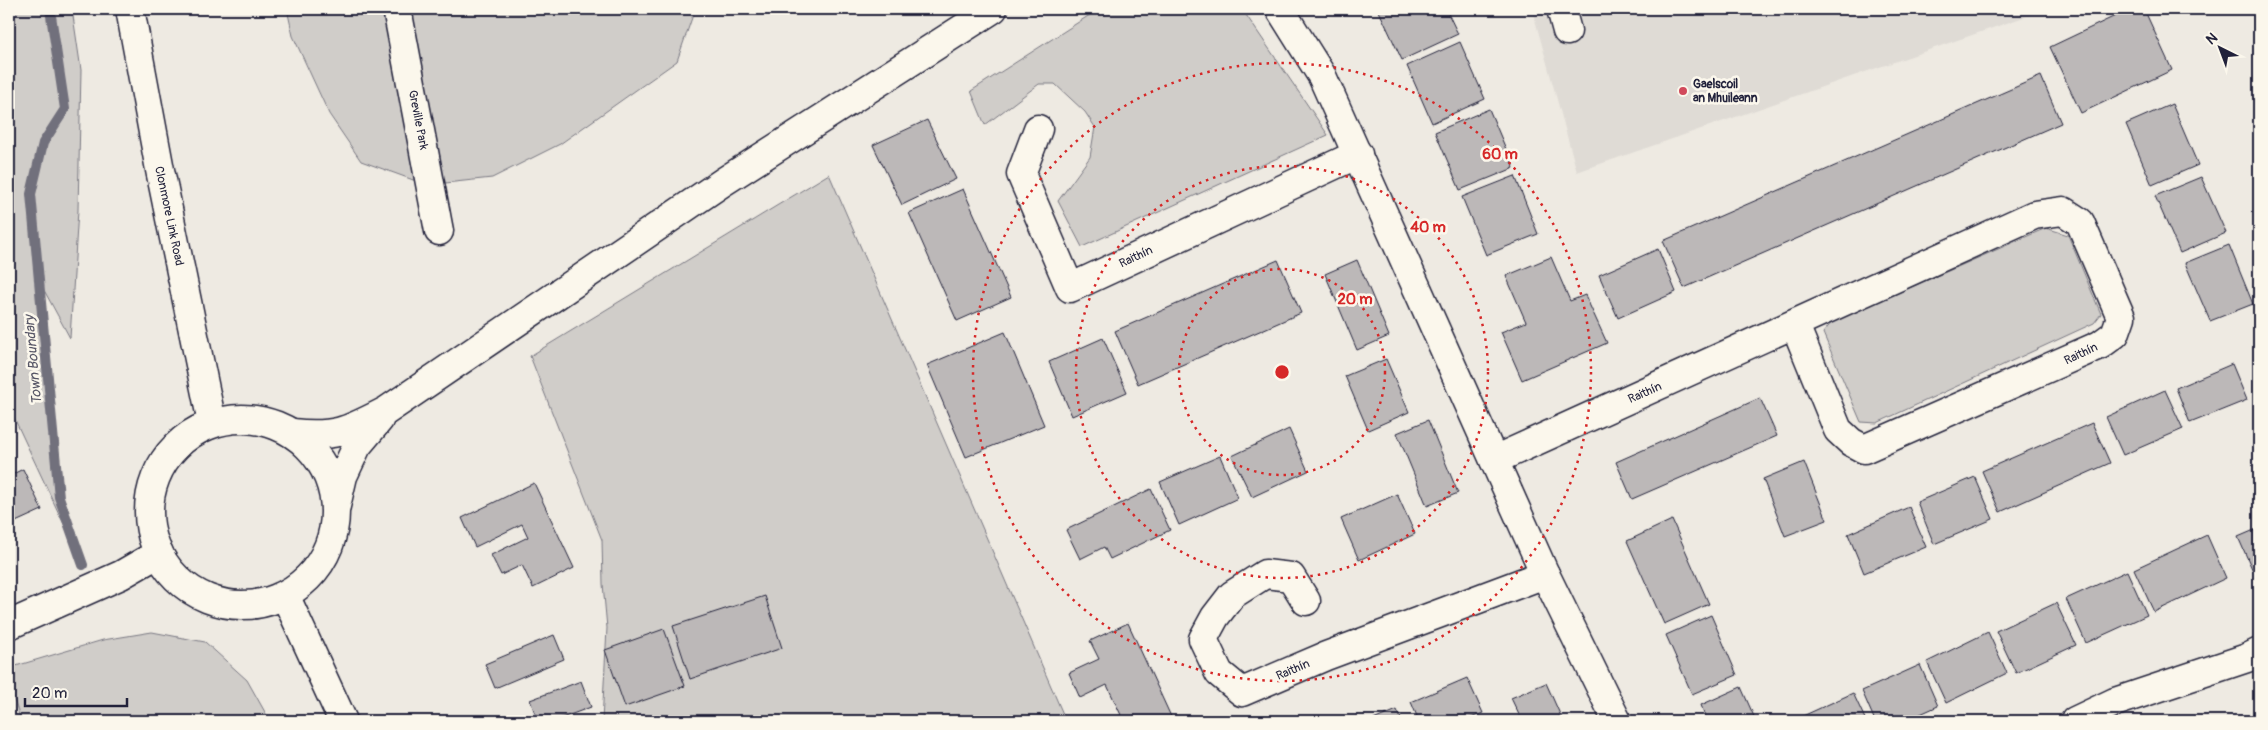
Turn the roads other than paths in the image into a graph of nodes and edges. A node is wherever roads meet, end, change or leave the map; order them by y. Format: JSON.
{"nodes":[{"id":1,"x":130,"y":9,"type":"edge"},
{"id":2,"x":397,"y":9,"type":"edge"},
{"id":3,"x":993,"y":9,"type":"edge"},
{"id":4,"x":1280,"y":9,"type":"edge"},
{"id":5,"x":1038,"y":129,"type":"dead end"},
{"id":6,"x":1358,"y":154,"type":"junction"},
{"id":7,"x":439,"y":230,"type":"dead end"},
{"id":8,"x":1796,"y":325,"type":"junction"},
{"id":9,"x":386,"y":411,"type":"junction"},
{"id":10,"x":212,"y":423,"type":"junction"},
{"id":11,"x":292,"y":433,"type":"junction"},
{"id":12,"x":1494,"y":460,"type":"junction"},
{"id":13,"x":336,"y":506,"type":"junction"},
{"id":14,"x":159,"y":553,"type":"junction"},
{"id":15,"x":1545,"y":574,"type":"junction"},
{"id":16,"x":285,"y":595,"type":"junction"},
{"id":17,"x":1306,"y":601,"type":"dead end"},
{"id":18,"x":9,"y":624,"type":"edge"},
{"id":19,"x":2259,"y":652,"type":"edge"},
{"id":20,"x":343,"y":721,"type":"edge"},
{"id":21,"x":1617,"y":721,"type":"edge"},
{"id":22,"x":2075,"y":721,"type":"edge"}],
"edges":[{"from":1,"to":10,"type":"street","name":"Clonmore Link Road"},
{"from":2,"to":7,"type":"street","name":"Greville Park"},
{"from":3,"to":9,"type":"street"},
{"from":4,"to":6,"type":"street"},
{"from":5,"to":6,"type":"street","name":"Raithín"},
{"from":6,"to":12,"type":"street"},
{"from":8,"to":8,"type":"street","name":"Raithín"},
{"from":8,"to":12,"type":"street","name":"Raithín"},
{"from":9,"to":11,"type":"street"},
{"from":9,"to":13,"type":"street"},
{"from":10,"to":11,"type":"street"},
{"from":10,"to":14,"type":"street"},
{"from":11,"to":13,"type":"street"},
{"from":12,"to":15,"type":"street"},
{"from":13,"to":16,"type":"street"},
{"from":14,"to":16,"type":"street"},
{"from":14,"to":18,"type":"street"},
{"from":15,"to":17,"type":"street","name":"Raithín"},
{"from":15,"to":21,"type":"street"},
{"from":16,"to":20,"type":"street"},
{"from":19,"to":22,"type":"street"}]}
